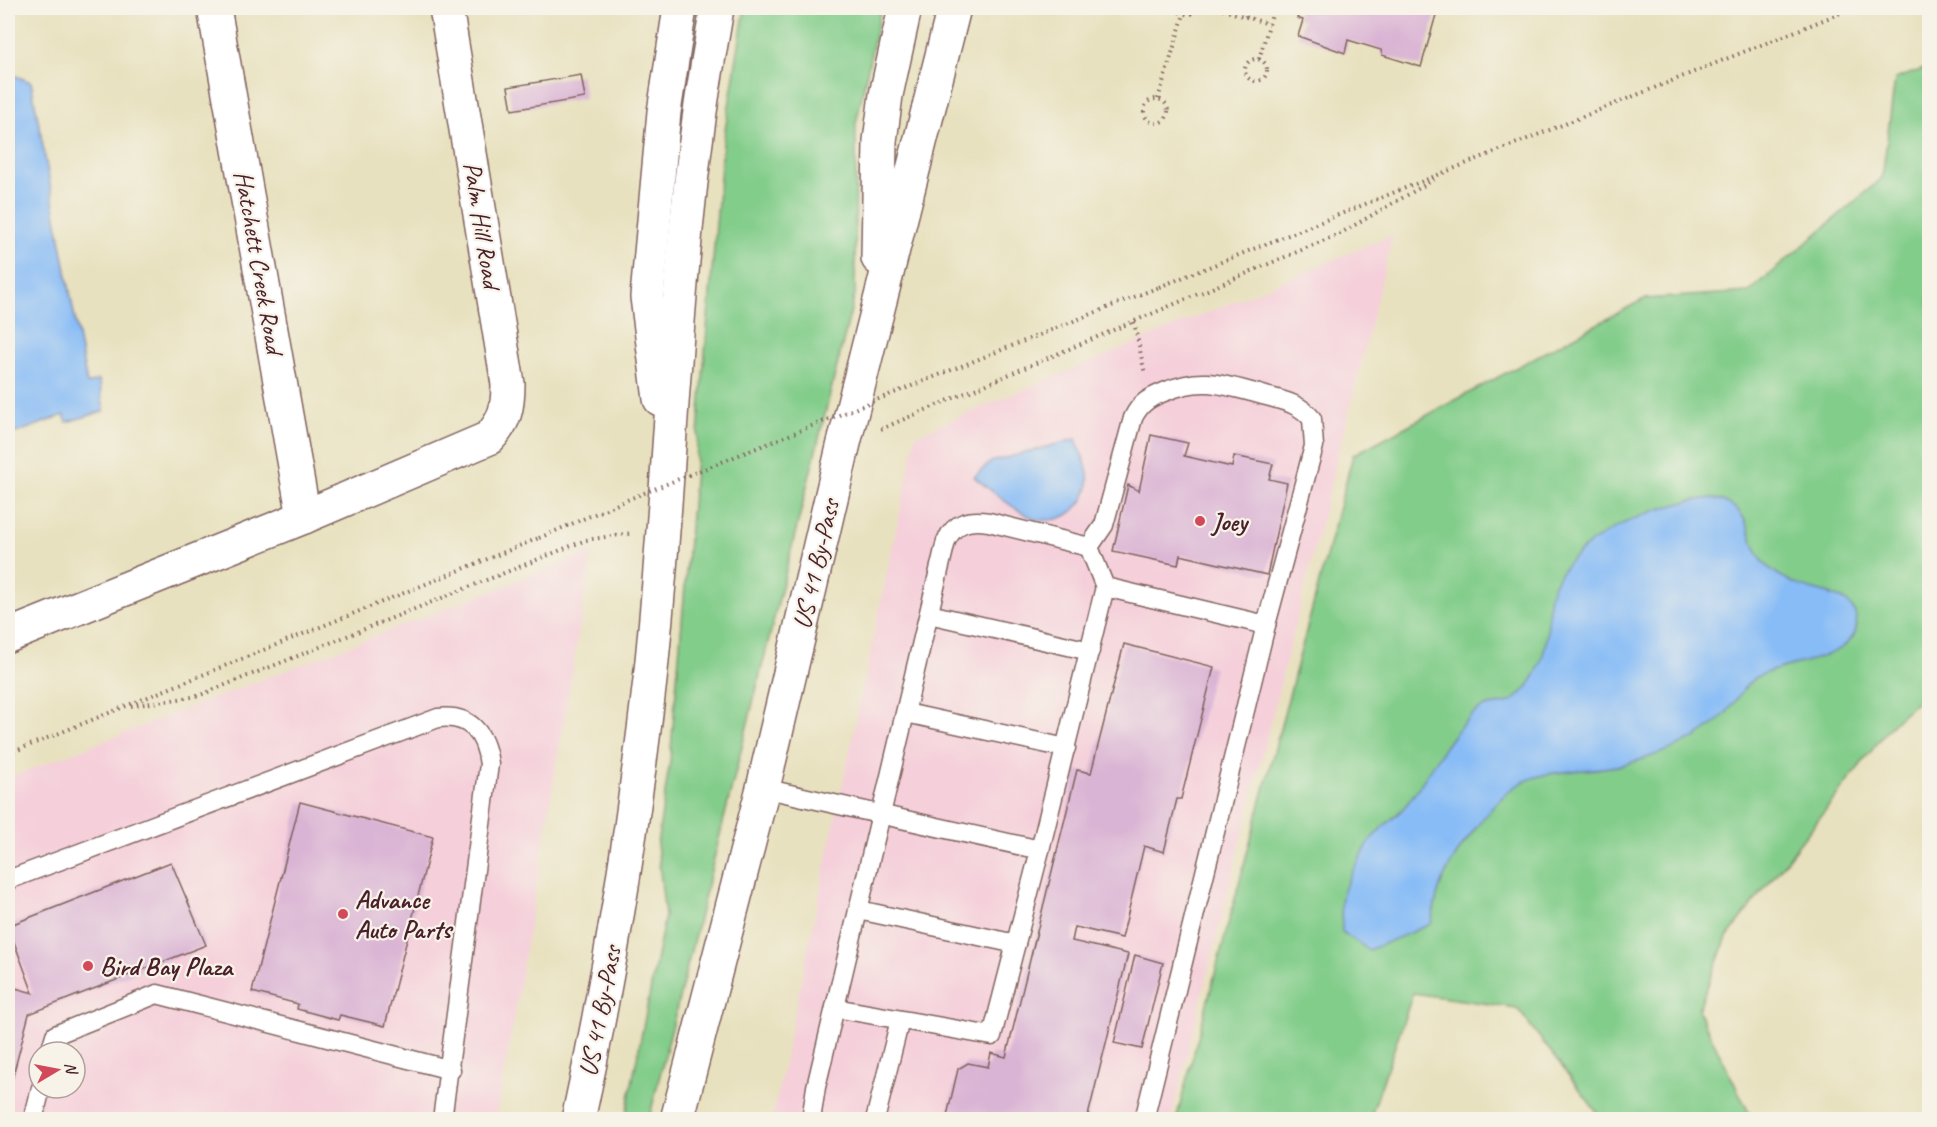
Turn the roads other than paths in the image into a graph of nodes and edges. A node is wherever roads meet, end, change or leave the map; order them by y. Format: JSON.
{"nodes":[{"id":1,"x":214,"y":8,"type":"edge"},
{"id":2,"x":446,"y":8,"type":"edge"},
{"id":3,"x":680,"y":8,"type":"edge"},
{"id":4,"x":717,"y":8,"type":"edge"},
{"id":5,"x":904,"y":8,"type":"edge"},
{"id":6,"x":954,"y":8,"type":"edge"},
{"id":7,"x":877,"y":314,"type":"junction"},
{"id":8,"x":669,"y":470,"type":"junction"},
{"id":9,"x":304,"y":517,"type":"junction"},
{"id":10,"x":1089,"y":547,"type":"junction"},
{"id":11,"x":1105,"y":587,"type":"junction"},
{"id":12,"x":929,"y":614,"type":"junction"},
{"id":13,"x":1266,"y":625,"type":"junction"},
{"id":14,"x":8,"y":636,"type":"edge"},
{"id":15,"x":1090,"y":651,"type":"junction"},
{"id":16,"x":906,"y":713,"type":"junction"},
{"id":17,"x":1066,"y":748,"type":"junction"},
{"id":18,"x":764,"y":788,"type":"junction"},
{"id":19,"x":882,"y":814,"type":"junction"},
{"id":20,"x":1040,"y":850,"type":"junction"},
{"id":21,"x":8,"y":880,"type":"edge"},
{"id":22,"x":859,"y":910,"type":"junction"},
{"id":23,"x":1016,"y":944,"type":"junction"},
{"id":24,"x":835,"y":1008,"type":"junction"},
{"id":25,"x":900,"y":1020,"type":"junction"},
{"id":26,"x":54,"y":1040,"type":"edge"},
{"id":27,"x":451,"y":1070,"type":"junction"},
{"id":28,"x":38,"y":1100,"type":"edge"},
{"id":29,"x":33,"y":1119,"type":"edge"},
{"id":30,"x":442,"y":1119,"type":"edge"},
{"id":31,"x":578,"y":1119,"type":"edge"},
{"id":32,"x":677,"y":1119,"type":"edge"},
{"id":33,"x":811,"y":1119,"type":"edge"},
{"id":34,"x":875,"y":1119,"type":"edge"},
{"id":35,"x":1144,"y":1119,"type":"edge"}],
"edges":[{"from":1,"to":9,"type":"main road","name":"Hatchett Creek Road"},
{"from":2,"to":9,"type":"main road","name":"Palm Hill Road"},
{"from":3,"to":8,"type":"main road"},
{"from":4,"to":8,"type":"main road","name":"US 41 By-Pass"},
{"from":5,"to":7,"type":"main road"},
{"from":6,"to":7,"type":"main road","name":"US 41 By-Pass"},
{"from":7,"to":18,"type":"main road","name":"US 41 By-Pass"},
{"from":8,"to":31,"type":"main road","name":"US 41 By-Pass"},
{"from":9,"to":14,"type":"main road"},
{"from":10,"to":11,"type":"lane"},
{"from":10,"to":12,"type":"lane"},
{"from":10,"to":13,"type":"lane"},
{"from":11,"to":13,"type":"lane"},
{"from":11,"to":15,"type":"lane"},
{"from":12,"to":15,"type":"lane"},
{"from":12,"to":16,"type":"lane"},
{"from":13,"to":35,"type":"lane"},
{"from":15,"to":17,"type":"lane"},
{"from":16,"to":17,"type":"lane"},
{"from":16,"to":19,"type":"lane"},
{"from":17,"to":20,"type":"lane"},
{"from":18,"to":19,"type":"lane"},
{"from":18,"to":32,"type":"main road","name":"US 41 By-Pass"},
{"from":19,"to":20,"type":"lane"},
{"from":19,"to":22,"type":"lane"},
{"from":20,"to":23,"type":"lane"},
{"from":21,"to":27,"type":"lane"},
{"from":22,"to":23,"type":"lane"},
{"from":22,"to":24,"type":"lane"},
{"from":23,"to":25,"type":"lane"},
{"from":24,"to":25,"type":"lane"},
{"from":24,"to":33,"type":"lane"},
{"from":25,"to":34,"type":"lane"},
{"from":26,"to":27,"type":"lane"},
{"from":27,"to":30,"type":"lane"},
{"from":28,"to":29,"type":"lane"}]}
